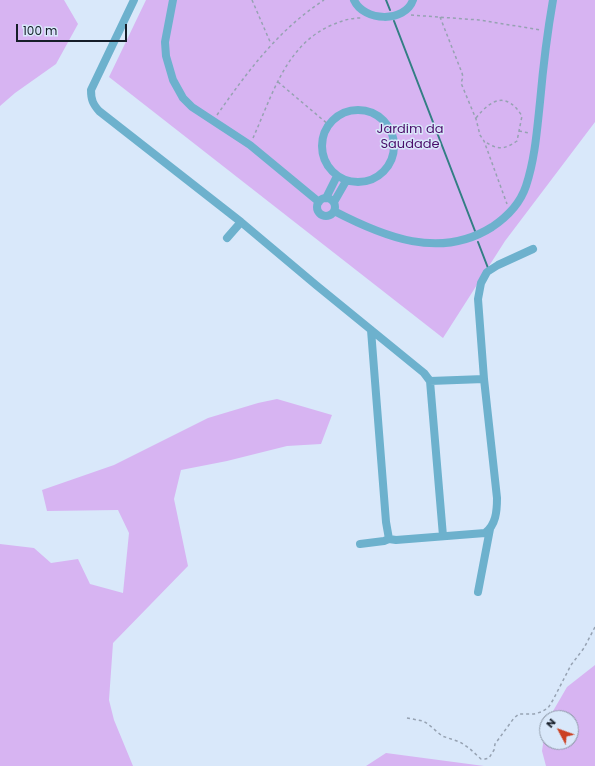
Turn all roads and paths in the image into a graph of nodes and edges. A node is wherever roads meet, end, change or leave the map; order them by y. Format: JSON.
{"nodes":[{"id":1,"x":134,"y":0,"type":"edge"},
{"id":2,"x":173,"y":0,"type":"edge"},
{"id":3,"x":252,"y":0,"type":"edge"},
{"id":4,"x":324,"y":0,"type":"edge"},
{"id":5,"x":354,"y":0,"type":"edge"},
{"id":6,"x":413,"y":0,"type":"edge"},
{"id":7,"x":553,"y":0,"type":"edge"},
{"id":8,"x":402,"y":13,"type":"junction"},
{"id":9,"x":370,"y":15,"type":"junction"},
{"id":10,"x":440,"y":17,"type":"junction"},
{"id":11,"x":547,"y":31,"type":"junction"},
{"id":12,"x":271,"y":45,"type":"junction"},
{"id":13,"x":278,"y":82,"type":"junction"},
{"id":14,"x":476,"y":119,"type":"junction"},
{"id":15,"x":213,"y":121,"type":"junction"},
{"id":16,"x":328,"y":125,"type":"junction"},
{"id":17,"x":519,"y":131,"type":"junction"},
{"id":18,"x":537,"y":135,"type":"junction"},
{"id":19,"x":484,"y":142,"type":"junction"},
{"id":20,"x":250,"y":145,"type":"junction"},
{"id":21,"x":337,"y":176,"type":"junction"},
{"id":22,"x":346,"y":181,"type":"junction"},
{"id":23,"x":322,"y":200,"type":"junction"},
{"id":24,"x":334,"y":202,"type":"junction"},
{"id":25,"x":334,"y":211,"type":"junction"},
{"id":26,"x":511,"y":212,"type":"junction"},
{"id":27,"x":240,"y":222,"type":"junction"},
{"id":28,"x":227,"y":238,"type":"dead end"},
{"id":29,"x":532,"y":249,"type":"dead end"},
{"id":30,"x":371,"y":330,"type":"junction"},
{"id":31,"x":484,"y":379,"type":"junction"},
{"id":32,"x":430,"y":381,"type":"junction"},
{"id":33,"x":490,"y":529,"type":"junction"},
{"id":34,"x":443,"y":536,"type":"junction"},
{"id":35,"x":389,"y":539,"type":"junction"},
{"id":36,"x":360,"y":544,"type":"dead end"},
{"id":37,"x":478,"y":592,"type":"dead end"},
{"id":38,"x":595,"y":627,"type":"edge"},
{"id":39,"x":407,"y":718,"type":"dead end"}],
"edges":[{"from":1,"to":27,"type":"street"},
{"from":2,"to":15,"type":"street"},
{"from":3,"to":12,"type":"path"},
{"from":4,"to":12,"type":"path"},
{"from":5,"to":9,"type":"street"},
{"from":6,"to":8,"type":"street"},
{"from":7,"to":11,"type":"street"},
{"from":8,"to":9,"type":"street"},
{"from":8,"to":10,"type":"path"},
{"from":9,"to":13,"type":"path"},
{"from":10,"to":11,"type":"path"},
{"from":10,"to":14,"type":"path"},
{"from":11,"to":18,"type":"street"},
{"from":12,"to":15,"type":"path"},
{"from":13,"to":16,"type":"path"},
{"from":13,"to":20,"type":"path"},
{"from":14,"to":17,"type":"path"},
{"from":14,"to":19,"type":"path"},
{"from":15,"to":20,"type":"street"},
{"from":16,"to":21,"type":"street"},
{"from":16,"to":22,"type":"street"},
{"from":17,"to":18,"type":"path"},
{"from":17,"to":19,"type":"path"},
{"from":18,"to":26,"type":"street"},
{"from":19,"to":26,"type":"path"},
{"from":20,"to":23,"type":"street"},
{"from":21,"to":22,"type":"street"},
{"from":21,"to":23,"type":"street"},
{"from":22,"to":24,"type":"street"},
{"from":23,"to":24,"type":"street"},
{"from":23,"to":25,"type":"street"},
{"from":24,"to":25,"type":"street"},
{"from":25,"to":26,"type":"street"},
{"from":27,"to":28,"type":"street"},
{"from":27,"to":30,"type":"street"},
{"from":29,"to":31,"type":"street"},
{"from":30,"to":32,"type":"street"},
{"from":30,"to":35,"type":"street"},
{"from":31,"to":32,"type":"street"},
{"from":31,"to":33,"type":"street"},
{"from":32,"to":34,"type":"street"},
{"from":33,"to":34,"type":"street"},
{"from":33,"to":37,"type":"street"},
{"from":34,"to":35,"type":"street"},
{"from":35,"to":36,"type":"street"},
{"from":38,"to":39,"type":"path"}]}
